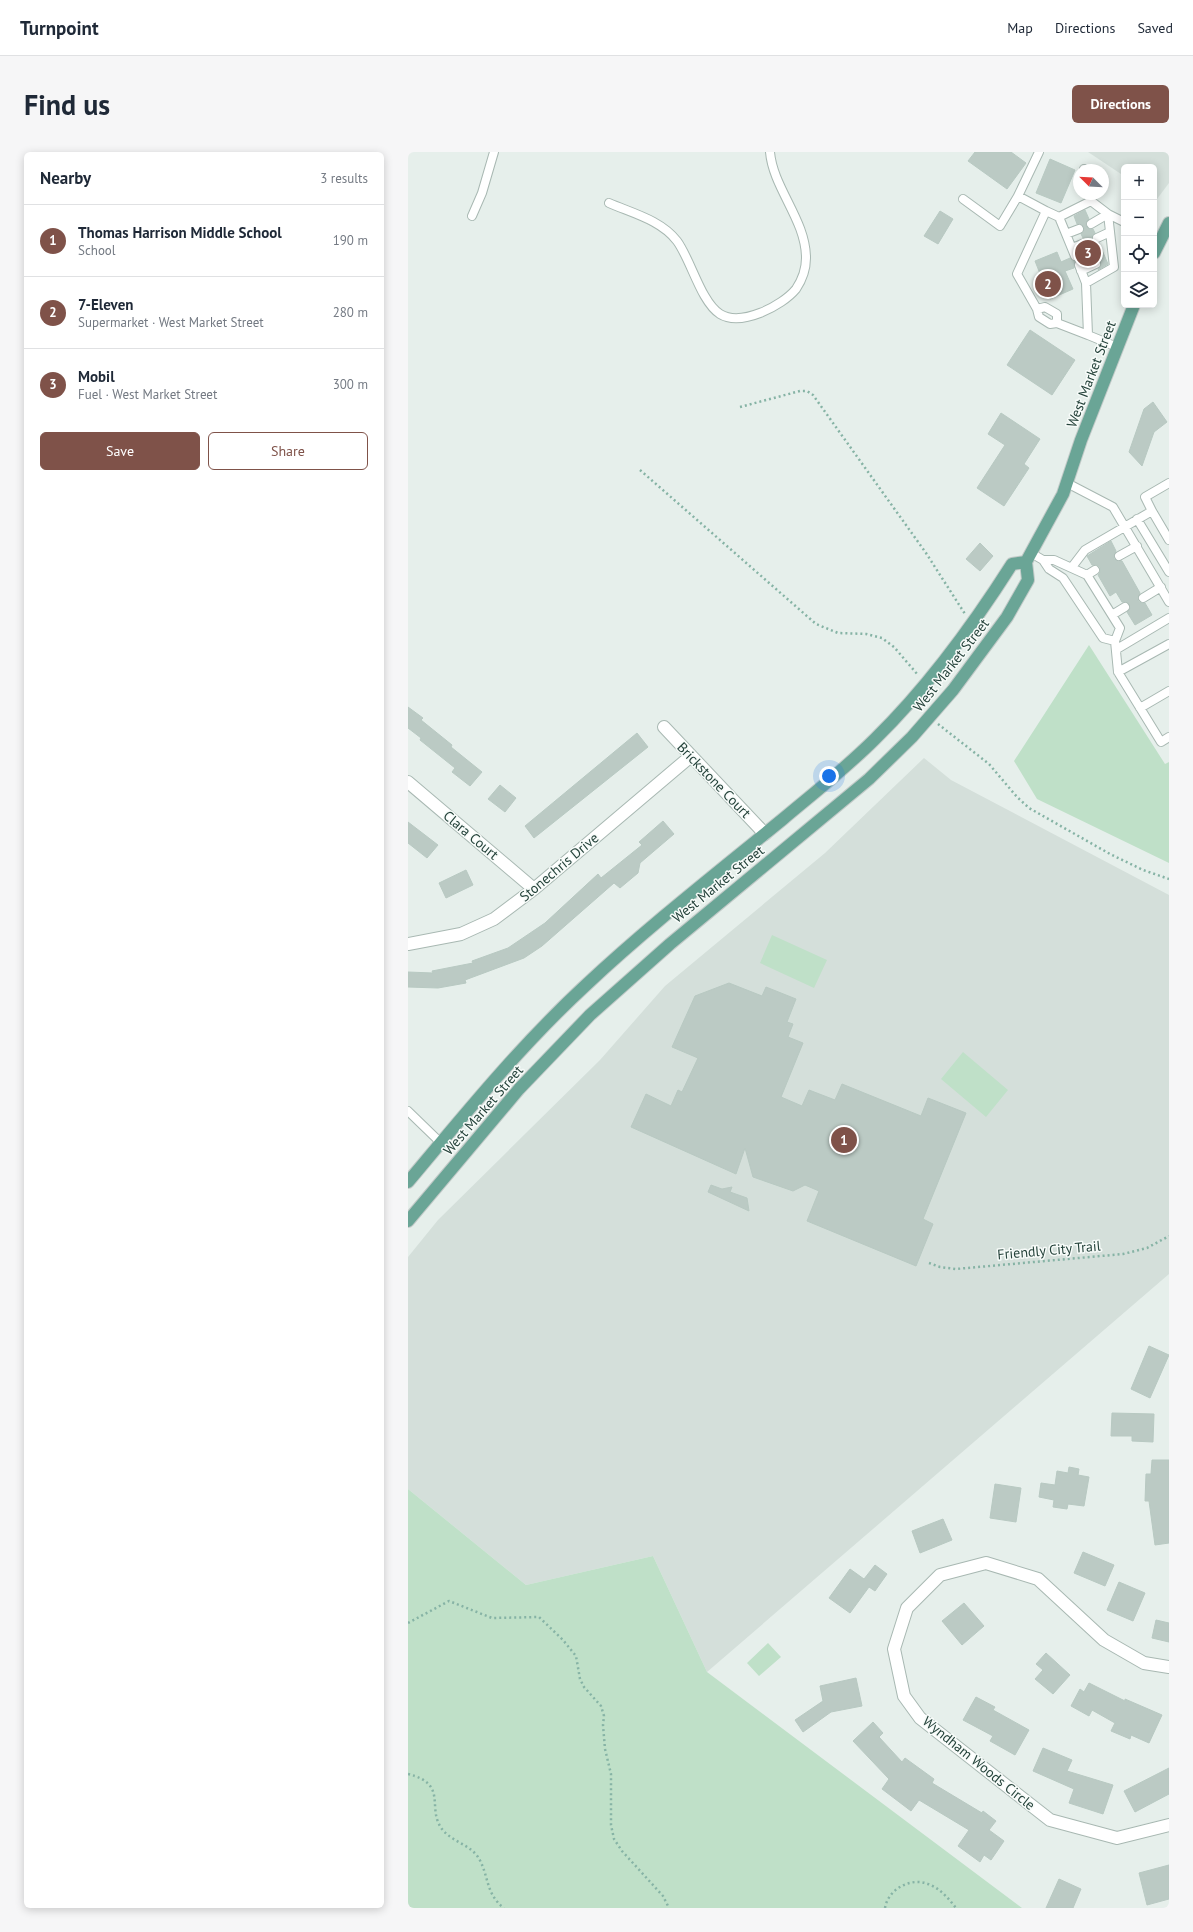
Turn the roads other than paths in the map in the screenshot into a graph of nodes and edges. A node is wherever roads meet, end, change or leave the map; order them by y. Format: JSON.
{"nodes":[{"id":1,"x":494,"y":152,"type":"edge"},
{"id":2,"x":770,"y":152,"type":"edge"},
{"id":3,"x":1039,"y":152,"type":"edge"},
{"id":4,"x":1018,"y":196,"type":"junction"},
{"id":5,"x":963,"y":199,"type":"dead end"},
{"id":6,"x":1085,"y":200,"type":"edge"},
{"id":7,"x":1093,"y":200,"type":"edge"},
{"id":8,"x":609,"y":203,"type":"dead end"},
{"id":9,"x":1046,"y":211,"type":"junction"},
{"id":10,"x":1108,"y":214,"type":"junction"},
{"id":11,"x":472,"y":216,"type":"dead end"},
{"id":12,"x":1059,"y":217,"type":"junction"},
{"id":13,"x":1121,"y":220,"type":"edge"},
{"id":14,"x":1169,"y":223,"type":"edge"},
{"id":15,"x":1091,"y":224,"type":"dead end"},
{"id":16,"x":1079,"y":229,"type":"dead end"},
{"id":17,"x":1110,"y":232,"type":"junction"},
{"id":18,"x":1066,"y":234,"type":"junction"},
{"id":19,"x":1157,"y":236,"type":"edge"},
{"id":20,"x":1097,"y":238,"type":"dead end"},
{"id":21,"x":1085,"y":243,"type":"dead end"},
{"id":22,"x":1096,"y":264,"type":"dead end"},
{"id":23,"x":1086,"y":283,"type":"junction"},
{"id":24,"x":1133,"y":308,"type":"edge"},
{"id":25,"x":1037,"y":309,"type":"junction"},
{"id":26,"x":1057,"y":323,"type":"junction"},
{"id":27,"x":1088,"y":335,"type":"junction"},
{"id":28,"x":1117,"y":347,"type":"junction"},
{"id":29,"x":1067,"y":482,"type":"junction"},
{"id":30,"x":1169,"y":482,"type":"edge"},
{"id":31,"x":1152,"y":511,"type":"junction"},
{"id":32,"x":1137,"y":519,"type":"junction"},
{"id":33,"x":1124,"y":526,"type":"junction"},
{"id":34,"x":1169,"y":540,"type":"edge"},
{"id":35,"x":1137,"y":546,"type":"junction"},
{"id":36,"x":1119,"y":556,"type":"dead end"},
{"id":37,"x":1028,"y":558,"type":"junction"},
{"id":38,"x":1044,"y":560,"type":"junction"},
{"id":39,"x":1072,"y":567,"type":"junction"},
{"id":40,"x":1095,"y":570,"type":"dead end"},
{"id":41,"x":1169,"y":572,"type":"edge"},
{"id":42,"x":1087,"y":575,"type":"junction"},
{"id":43,"x":1161,"y":588,"type":"junction"},
{"id":44,"x":1142,"y":598,"type":"dead end"},
{"id":45,"x":1169,"y":602,"type":"edge"},
{"id":46,"x":1124,"y":607,"type":"dead end"},
{"id":47,"x":1112,"y":615,"type":"junction"},
{"id":48,"x":1169,"y":618,"type":"edge"},
{"id":49,"x":1169,"y":644,"type":"edge"},
{"id":50,"x":1116,"y":645,"type":"junction"},
{"id":51,"x":1118,"y":672,"type":"junction"},
{"id":52,"x":1169,"y":691,"type":"edge"},
{"id":53,"x":1140,"y":708,"type":"junction"},
{"id":54,"x":664,"y":727,"type":"dead end"},
{"id":55,"x":1169,"y":737,"type":"edge"},
{"id":56,"x":691,"y":756,"type":"junction"},
{"id":57,"x":408,"y":782,"type":"edge"},
{"id":58,"x":765,"y":834,"type":"junction"},
{"id":59,"x":534,"y":889,"type":"junction"},
{"id":60,"x":408,"y":944,"type":"edge"},
{"id":61,"x":408,"y":1111,"type":"edge"},
{"id":62,"x":441,"y":1143,"type":"junction"},
{"id":63,"x":408,"y":1182,"type":"edge"},
{"id":64,"x":408,"y":1221,"type":"edge"},
{"id":65,"x":1169,"y":1667,"type":"edge"},
{"id":66,"x":1169,"y":1825,"type":"edge"}],
"edges":[{"from":1,"to":11,"type":"lane"},
{"from":2,"to":8,"type":"lane"},
{"from":3,"to":4,"type":"lane"},
{"from":4,"to":5,"type":"lane"},
{"from":4,"to":9,"type":"lane"},
{"from":6,"to":12,"type":"lane"},
{"from":7,"to":10,"type":"lane"},
{"from":9,"to":12,"type":"lane"},
{"from":9,"to":25,"type":"lane"},
{"from":10,"to":13,"type":"lane"},
{"from":10,"to":15,"type":"lane"},
{"from":10,"to":17,"type":"lane"},
{"from":12,"to":18,"type":"lane"},
{"from":14,"to":19,"type":"main road"},
{"from":16,"to":18,"type":"lane"},
{"from":17,"to":20,"type":"lane"},
{"from":17,"to":23,"type":"lane"},
{"from":18,"to":21,"type":"lane"},
{"from":22,"to":23,"type":"lane"},
{"from":23,"to":27,"type":"lane"},
{"from":24,"to":28,"type":"main road","name":"West Market Street"},
{"from":25,"to":26,"type":"lane"},
{"from":25,"to":26,"type":"lane"},
{"from":26,"to":27,"type":"lane"},
{"from":27,"to":28,"type":"lane"},
{"from":28,"to":29,"type":"main road","name":"West Market Street"},
{"from":29,"to":33,"type":"lane"},
{"from":29,"to":37,"type":"main road","name":"West Market Street"},
{"from":30,"to":31,"type":"lane"},
{"from":31,"to":32,"type":"lane"},
{"from":31,"to":34,"type":"lane"},
{"from":32,"to":33,"type":"lane"},
{"from":32,"to":41,"type":"lane"},
{"from":33,"to":35,"type":"lane"},
{"from":33,"to":39,"type":"lane"},
{"from":35,"to":36,"type":"lane"},
{"from":35,"to":43,"type":"lane"},
{"from":37,"to":38,"type":"lane"},
{"from":37,"to":58,"type":"main road","name":"West Market Street"},
{"from":37,"to":64,"type":"main road","name":"West Market Street"},
{"from":38,"to":39,"type":"lane"},
{"from":38,"to":50,"type":"lane"},
{"from":39,"to":42,"type":"lane"},
{"from":40,"to":42,"type":"lane"},
{"from":42,"to":47,"type":"lane"},
{"from":43,"to":44,"type":"lane"},
{"from":43,"to":45,"type":"lane"},
{"from":46,"to":47,"type":"lane"},
{"from":47,"to":50,"type":"lane"},
{"from":48,"to":50,"type":"lane"},
{"from":49,"to":51,"type":"lane"},
{"from":50,"to":51,"type":"lane"},
{"from":51,"to":53,"type":"lane"},
{"from":52,"to":53,"type":"lane"},
{"from":53,"to":55,"type":"lane"},
{"from":54,"to":56,"type":"street","name":"Brickstone Court"},
{"from":56,"to":58,"type":"street","name":"Brickstone Court"},
{"from":56,"to":59,"type":"street","name":"Stonechris Drive"},
{"from":57,"to":59,"type":"street","name":"Clara Court"},
{"from":58,"to":62,"type":"main road","name":"West Market Street"},
{"from":59,"to":60,"type":"street","name":"Stonechris Drive"},
{"from":61,"to":62,"type":"lane"},
{"from":62,"to":63,"type":"main road","name":"West Market Street"},
{"from":65,"to":66,"type":"street","name":"Wyndham Woods Circle"}]}
